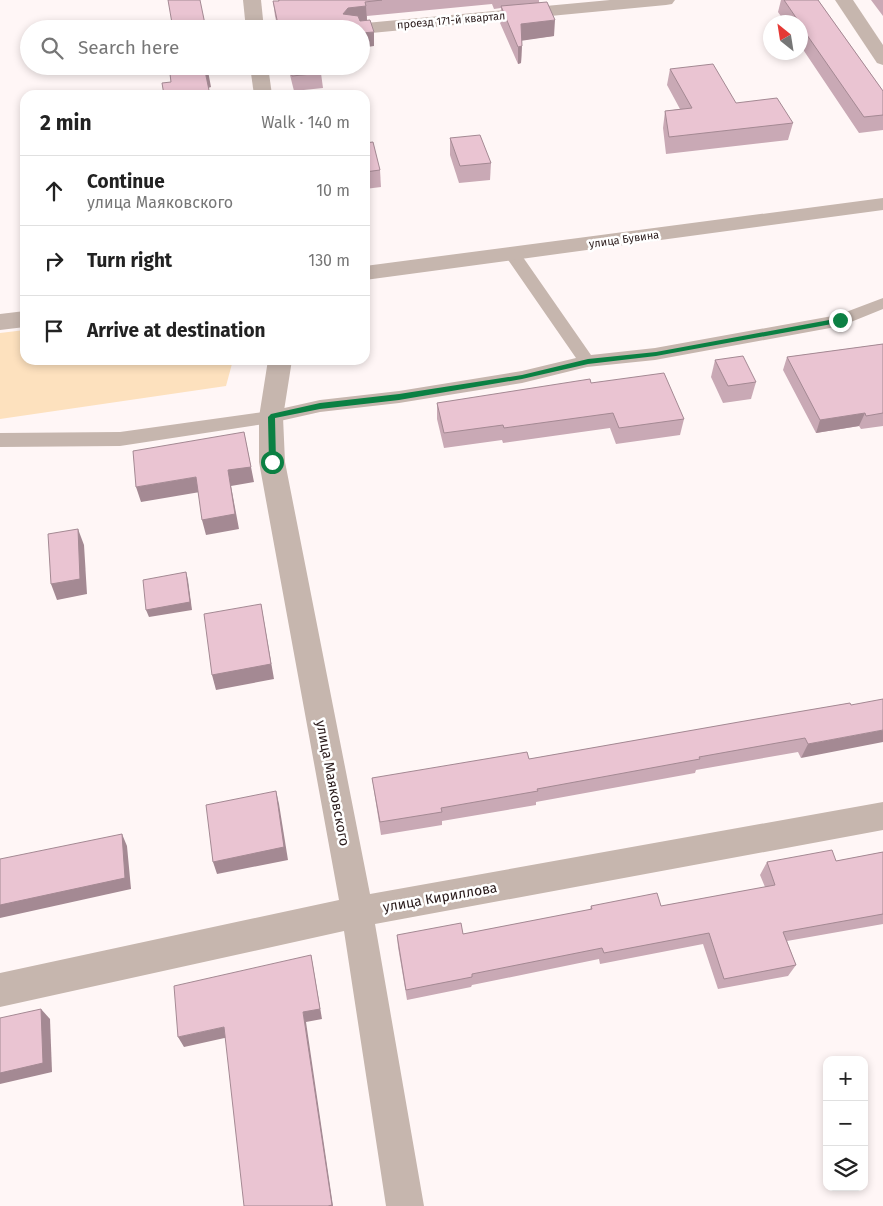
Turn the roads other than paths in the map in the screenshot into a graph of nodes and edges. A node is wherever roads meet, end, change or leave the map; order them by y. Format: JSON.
{"nodes":[{"id":1,"x":252,"y":0,"type":"edge"},
{"id":2,"x":666,"y":0,"type":"edge"},
{"id":3,"x":844,"y":0,"type":"edge"},
{"id":4,"x":254,"y":20,"type":"edge"},
{"id":5,"x":370,"y":28,"type":"edge"},
{"id":6,"x":883,"y":59,"type":"edge"},
{"id":7,"x":260,"y":75,"type":"edge"},
{"id":8,"x":261,"y":90,"type":"edge"},
{"id":9,"x":883,"y":204,"type":"edge"},
{"id":10,"x":512,"y":254,"type":"junction"},
{"id":11,"x":370,"y":272,"type":"edge"},
{"id":12,"x":883,"y":303,"type":"edge"},
{"id":13,"x":20,"y":320,"type":"edge"},
{"id":14,"x":0,"y":322,"type":"edge"},
{"id":15,"x":588,"y":361,"type":"junction"},
{"id":16,"x":279,"y":365,"type":"edge"},
{"id":17,"x":271,"y":417,"type":"junction"},
{"id":18,"x":0,"y":440,"type":"edge"},
{"id":19,"x":883,"y":816,"type":"edge"},
{"id":20,"x":357,"y":912,"type":"junction"},
{"id":21,"x":0,"y":990,"type":"edge"},
{"id":22,"x":405,"y":1206,"type":"edge"}],
"edges":[{"from":1,"to":4,"type":"street"},
{"from":2,"to":5,"type":"street","name":"проезд 171-й квартал"},
{"from":3,"to":6,"type":"street"},
{"from":7,"to":8,"type":"street"},
{"from":9,"to":10,"type":"street","name":"улица Бувина"},
{"from":10,"to":11,"type":"street","name":"улица Бувина"},
{"from":10,"to":15,"type":"lane"},
{"from":12,"to":15,"type":"lane"},
{"from":13,"to":14,"type":"street"},
{"from":15,"to":17,"type":"lane"},
{"from":16,"to":17,"type":"street","name":"улица Маяковского"},
{"from":17,"to":18,"type":"lane"},
{"from":17,"to":20,"type":"street","name":"улица Маяковского"},
{"from":19,"to":20,"type":"street","name":"улица Кириллова"},
{"from":20,"to":21,"type":"street","name":"улица Кириллова"},
{"from":20,"to":22,"type":"street","name":"улица Маяковского"}]}
